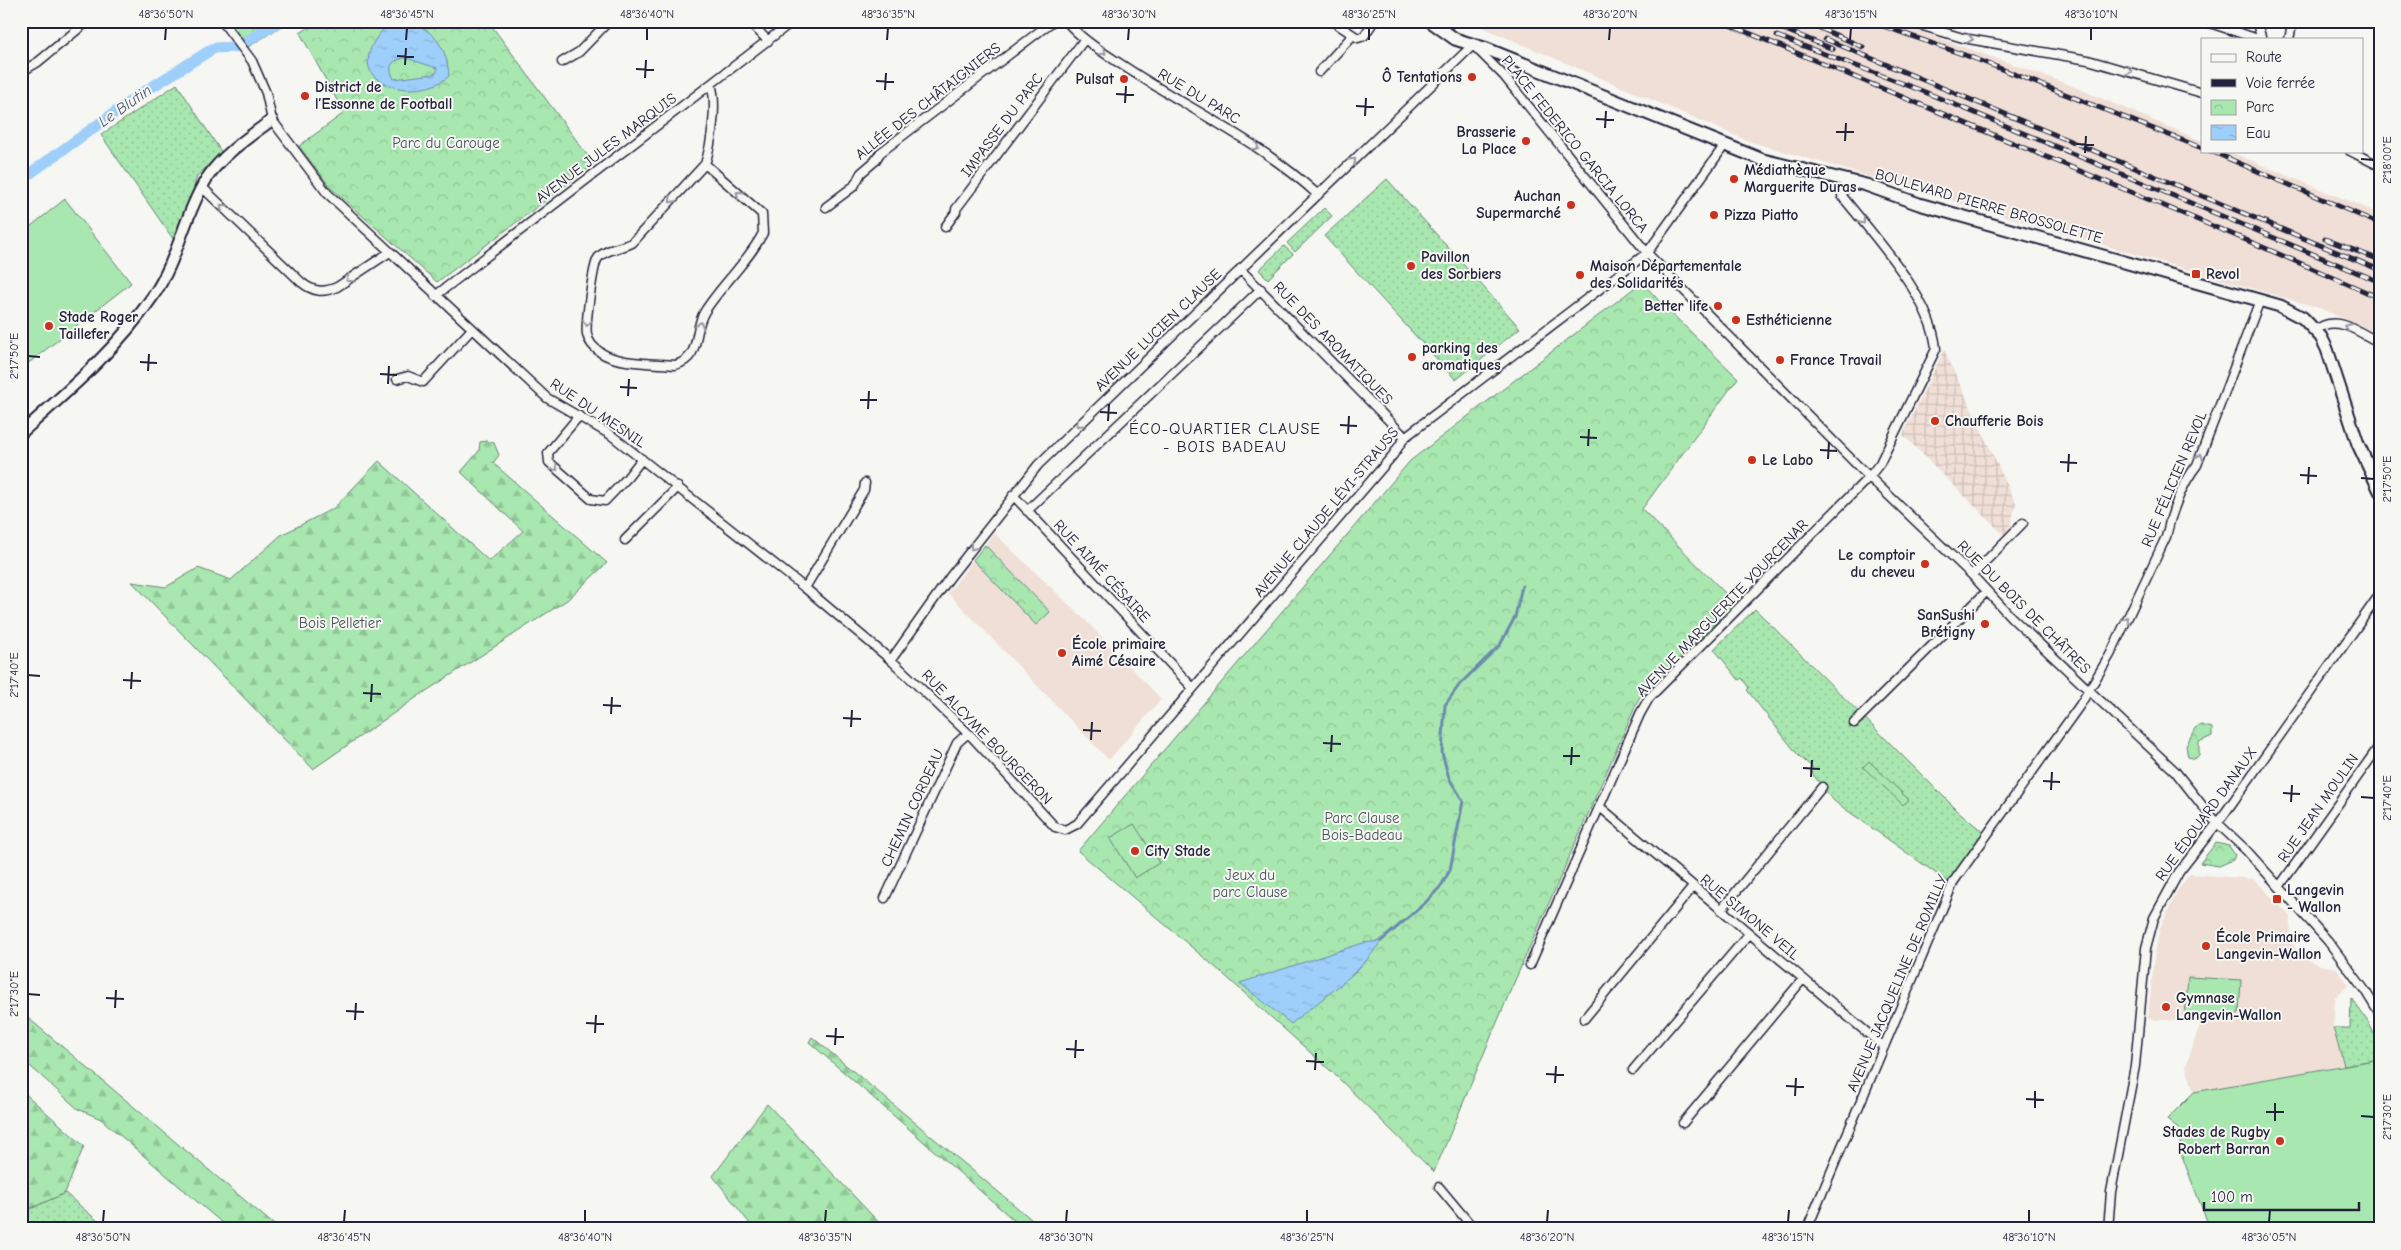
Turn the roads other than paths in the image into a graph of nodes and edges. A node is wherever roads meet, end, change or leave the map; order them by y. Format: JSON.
{"nodes":[{"id":1,"x":88,"y":21,"type":"edge"},
{"id":2,"x":222,"y":21,"type":"edge"},
{"id":3,"x":609,"y":21,"type":"edge"},
{"id":4,"x":750,"y":21,"type":"edge"},
{"id":5,"x":793,"y":21,"type":"edge"},
{"id":6,"x":1053,"y":21,"type":"edge"},
{"id":7,"x":1066,"y":21,"type":"edge"},
{"id":8,"x":1332,"y":21,"type":"edge"},
{"id":9,"x":1374,"y":21,"type":"edge"},
{"id":10,"x":1430,"y":21,"type":"edge"},
{"id":11,"x":1906,"y":21,"type":"edge"},
{"id":12,"x":2204,"y":21,"type":"edge"},
{"id":13,"x":2256,"y":21,"type":"edge"},
{"id":14,"x":2293,"y":21,"type":"edge"},
{"id":15,"x":1353,"y":35,"type":"junction"},
{"id":16,"x":2255,"y":38,"type":"edge"},
{"id":17,"x":2262,"y":38,"type":"edge"},
{"id":18,"x":2289,"y":38,"type":"edge"},
{"id":19,"x":1084,"y":40,"type":"junction"},
{"id":20,"x":768,"y":41,"type":"junction"},
{"id":21,"x":1473,"y":45,"type":"junction"},
{"id":22,"x":562,"y":62,"type":"dead end"},
{"id":23,"x":21,"y":72,"type":"edge"},
{"id":24,"x":1319,"y":72,"type":"dead end"},
{"id":25,"x":712,"y":84,"type":"junction"},
{"id":26,"x":2201,"y":93,"type":"edge"},
{"id":27,"x":272,"y":120,"type":"junction"},
{"id":28,"x":1724,"y":146,"type":"junction"},
{"id":29,"x":2352,"y":152,"type":"edge"},
{"id":30,"x":705,"y":164,"type":"junction"},
{"id":31,"x":2380,"y":166,"type":"edge"},
{"id":32,"x":1847,"y":180,"type":"junction"},
{"id":33,"x":203,"y":188,"type":"junction"},
{"id":34,"x":1318,"y":194,"type":"junction"},
{"id":35,"x":826,"y":207,"type":"dead end"},
{"id":36,"x":945,"y":227,"type":"dead end"},
{"id":37,"x":390,"y":252,"type":"junction"},
{"id":38,"x":1647,"y":253,"type":"junction"},
{"id":39,"x":1240,"y":269,"type":"junction"},
{"id":40,"x":1261,"y":289,"type":"junction"},
{"id":41,"x":435,"y":296,"type":"junction"},
{"id":42,"x":2260,"y":300,"type":"junction"},
{"id":43,"x":472,"y":330,"type":"junction"},
{"id":44,"x":2316,"y":330,"type":"junction"},
{"id":45,"x":2380,"y":343,"type":"edge"},
{"id":46,"x":397,"y":379,"type":"dead end"},
{"id":47,"x":579,"y":416,"type":"junction"},
{"id":48,"x":21,"y":433,"type":"edge"},
{"id":49,"x":1404,"y":438,"type":"junction"},
{"id":50,"x":642,"y":459,"type":"junction"},
{"id":51,"x":1870,"y":476,"type":"junction"},
{"id":52,"x":865,"y":483,"type":"dead end"},
{"id":53,"x":678,"y":487,"type":"junction"},
{"id":54,"x":2380,"y":491,"type":"edge"},
{"id":55,"x":1012,"y":495,"type":"junction"},
{"id":56,"x":1027,"y":511,"type":"junction"},
{"id":57,"x":2023,"y":524,"type":"dead end"},
{"id":58,"x":625,"y":540,"type":"dead end"},
{"id":59,"x":1972,"y":575,"type":"junction"},
{"id":60,"x":806,"y":588,"type":"junction"},
{"id":61,"x":1987,"y":591,"type":"junction"},
{"id":62,"x":2380,"y":594,"type":"edge"},
{"id":63,"x":891,"y":660,"type":"junction"},
{"id":64,"x":2105,"y":664,"type":"joint"},
{"id":65,"x":1192,"y":687,"type":"junction"},
{"id":66,"x":2089,"y":690,"type":"junction"},
{"id":67,"x":1854,"y":723,"type":"dead end"},
{"id":68,"x":968,"y":733,"type":"junction"},
{"id":69,"x":2380,"y":746,"type":"edge"},
{"id":70,"x":1822,"y":787,"type":"dead end"},
{"id":71,"x":1600,"y":807,"type":"junction"},
{"id":72,"x":2217,"y":823,"type":"junction"},
{"id":73,"x":1065,"y":830,"type":"joint"},
{"id":74,"x":1693,"y":887,"type":"junction"},
{"id":75,"x":2280,"y":887,"type":"junction"},
{"id":76,"x":885,"y":898,"type":"dead end"},
{"id":77,"x":1721,"y":910,"type":"junction"},
{"id":78,"x":1749,"y":934,"type":"junction"},
{"id":79,"x":1530,"y":965,"type":"dead end"},
{"id":80,"x":1803,"y":980,"type":"junction"},
{"id":81,"x":2380,"y":1015,"type":"edge"},
{"id":82,"x":1584,"y":1019,"type":"dead end"},
{"id":83,"x":1884,"y":1047,"type":"junction"},
{"id":84,"x":1633,"y":1070,"type":"dead end"},
{"id":85,"x":1683,"y":1123,"type":"dead end"},
{"id":86,"x":1439,"y":1187,"type":"dead end"},
{"id":87,"x":1474,"y":1229,"type":"edge"},
{"id":88,"x":1807,"y":1229,"type":"edge"},
{"id":89,"x":2108,"y":1229,"type":"edge"}],
"edges":[{"from":1,"to":23,"type":"street"},
{"from":2,"to":27,"type":"street"},
{"from":3,"to":22,"type":"street"},
{"from":4,"to":20,"type":"street"},
{"from":5,"to":20,"type":"street","name":"AVENUE JULES MARQUIS"},
{"from":6,"to":35,"type":"street","name":"ALLÉE DES CHÂTAIGNIERS"},
{"from":7,"to":19,"type":"street","name":"RUE DU PARC"},
{"from":8,"to":15,"type":"street"},
{"from":9,"to":15,"type":"street"},
{"from":10,"to":21,"type":"main road","name":"BOULEVARD PIERRE BROSSOLETTE"},
{"from":11,"to":26,"type":"street","one_way":true},
{"from":12,"to":16,"type":"street"},
{"from":13,"to":17,"type":"street"},
{"from":14,"to":18,"type":"street"},
{"from":15,"to":24,"type":"street"},
{"from":19,"to":34,"type":"street","name":"RUE DU PARC","one_way":true},
{"from":19,"to":36,"type":"street","name":"IMPASSE DU PARC"},
{"from":20,"to":25,"type":"street","name":"AVENUE JULES MARQUIS"},
{"from":21,"to":28,"type":"main road","name":"BOULEVARD PIERRE BROSSOLETTE"},
{"from":34,"to":21,"type":"street","name":"AVENUE LUCIEN CLAUSE","one_way":true},
{"from":21,"to":38,"type":"street","name":"PLACE FEDERICO GARCIA LORCA"},
{"from":25,"to":30,"type":"street"},
{"from":25,"to":41,"type":"street","name":"AVENUE JULES MARQUIS"},
{"from":27,"to":33,"type":"street"},
{"from":27,"to":37,"type":"street","name":"RUE DU MESNIL"},
{"from":28,"to":32,"type":"main road","name":"BOULEVARD PIERRE BROSSOLETTE"},
{"from":28,"to":38,"type":"street","name":"PLACE FEDERICO GARCIA LORCA"},
{"from":29,"to":31,"type":"street"},
{"from":30,"to":30,"type":"street","one_way":true},
{"from":32,"to":42,"type":"main road","name":"BOULEVARD PIERRE BROSSOLETTE"},
{"from":32,"to":51,"type":"street","one_way":true},
{"from":37,"to":33,"type":"street","one_way":true},
{"from":33,"to":48,"type":"street"},
{"from":34,"to":39,"type":"street","name":"AVENUE LUCIEN CLAUSE"},
{"from":37,"to":41,"type":"street","name":"RUE DU MESNIL"},
{"from":38,"to":49,"type":"street","name":"AVENUE CLAUDE LÉVI-STRAUSS"},
{"from":38,"to":51,"type":"street","name":"RUE DU BOIS DE CHÂTRES"},
{"from":39,"to":40,"type":"street","name":"RUE DES AROMATIQUES"},
{"from":39,"to":55,"type":"street","name":"AVENUE LUCIEN CLAUSE","one_way":true},
{"from":40,"to":49,"type":"street","name":"RUE DES AROMATIQUES"},
{"from":40,"to":56,"type":"street"},
{"from":41,"to":43,"type":"street","name":"RUE DU MESNIL"},
{"from":42,"to":44,"type":"main road","name":"BOULEVARD PIERRE BROSSOLETTE"},
{"from":64,"to":42,"type":"street","name":"RUE FÉLICIEN REVOL","one_way":true},
{"from":43,"to":46,"type":"street"},
{"from":43,"to":47,"type":"street","name":"RUE DU MESNIL"},
{"from":45,"to":44,"type":"street","one_way":true},
{"from":44,"to":54,"type":"main road"},
{"from":47,"to":50,"type":"street","name":"RUE DU MESNIL"},
{"from":47,"to":50,"type":"street","one_way":true},
{"from":49,"to":65,"type":"street","name":"AVENUE CLAUDE LÉVI-STRAUSS"},
{"from":50,"to":53,"type":"street","name":"RUE DU MESNIL"},
{"from":51,"to":59,"type":"street","name":"RUE DU BOIS DE CHÂTRES"},
{"from":51,"to":71,"type":"street","name":"AVENUE MARGUERITE YOURCENAR"},
{"from":52,"to":60,"type":"street"},
{"from":53,"to":58,"type":"street"},
{"from":53,"to":60,"type":"street","name":"RUE DU MESNIL"},
{"from":55,"to":56,"type":"street","name":"RUE AIMÉ CÉSAIRE"},
{"from":55,"to":63,"type":"street","name":"AVENUE LUCIEN CLAUSE","one_way":true},
{"from":56,"to":65,"type":"street","name":"RUE AIMÉ CÉSAIRE"},
{"from":57,"to":59,"type":"street"},
{"from":59,"to":61,"type":"street","name":"RUE DU BOIS DE CHÂTRES"},
{"from":60,"to":63,"type":"street","name":"RUE DU MESNIL"},
{"from":61,"to":66,"type":"street","name":"RUE DU BOIS DE CHÂTRES"},
{"from":61,"to":67,"type":"street"},
{"from":62,"to":72,"type":"street","name":"RUE ÉDOUARD DANAUX"},
{"from":63,"to":68,"type":"street","name":"RUE ALCYME BOURGERON"},
{"from":64,"to":66,"type":"street","name":"AVENUE JACQUELINE DE ROMILLY"},
{"from":65,"to":73,"type":"street","name":"AVENUE CLAUDE LÉVI-STRAUSS"},
{"from":66,"to":72,"type":"street","name":"RUE DU BOIS DE CHÂTRES"},
{"from":66,"to":83,"type":"street","name":"AVENUE JACQUELINE DE ROMILLY"},
{"from":68,"to":73,"type":"street","name":"RUE ALCYME BOURGERON"},
{"from":68,"to":76,"type":"street","name":"CHEMIN CORDEAU"},
{"from":69,"to":75,"type":"street","name":"RUE JEAN MOULIN"},
{"from":70,"to":77,"type":"street"},
{"from":71,"to":74,"type":"street","name":"RUE SIMONE VEIL"},
{"from":71,"to":79,"type":"street","name":"AVENUE MARGUERITE YOURCENAR"},
{"from":72,"to":75,"type":"street","name":"RUE DU BOIS DE CHÂTRES"},
{"from":72,"to":89,"type":"street","name":"RUE ÉDOUARD DANAUX"},
{"from":74,"to":77,"type":"street","name":"RUE SIMONE VEIL"},
{"from":74,"to":82,"type":"street"},
{"from":75,"to":81,"type":"street","name":"RUE DU BOIS DE CHÂTRES"},
{"from":77,"to":78,"type":"street","name":"RUE SIMONE VEIL"},
{"from":78,"to":80,"type":"street","name":"RUE SIMONE VEIL"},
{"from":78,"to":84,"type":"street"},
{"from":80,"to":83,"type":"street","name":"RUE SIMONE VEIL"},
{"from":80,"to":85,"type":"street"},
{"from":83,"to":88,"type":"street","name":"AVENUE JACQUELINE DE ROMILLY"},
{"from":86,"to":87,"type":"street"}]}
